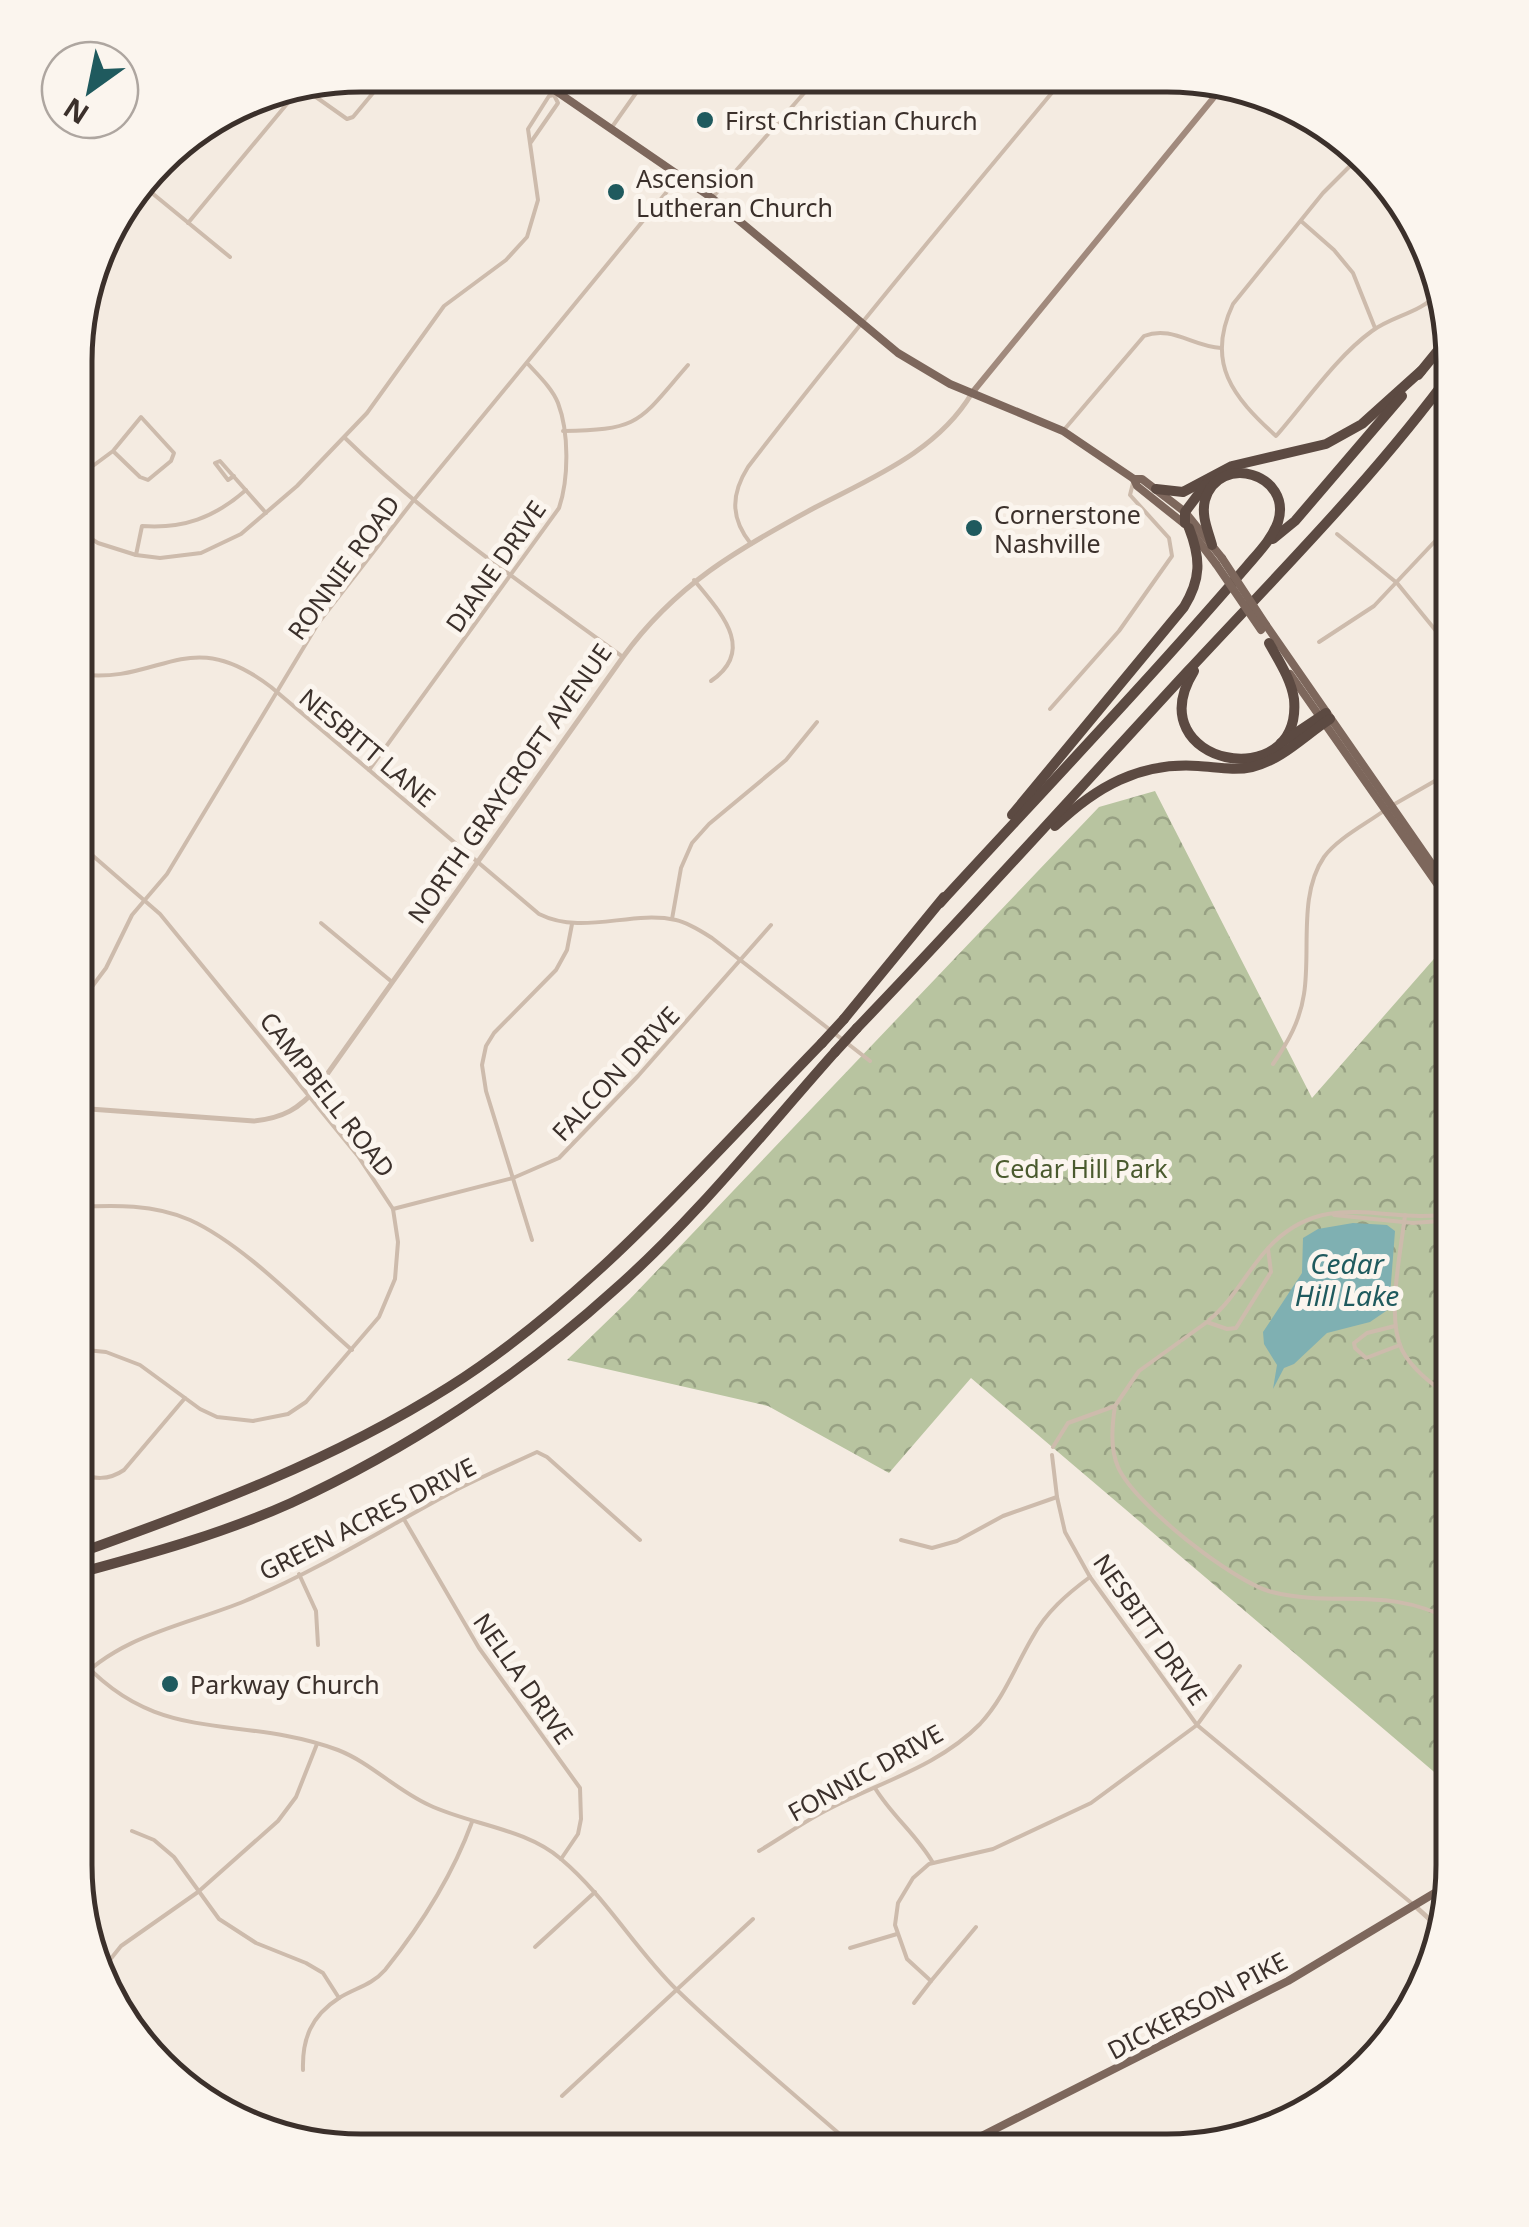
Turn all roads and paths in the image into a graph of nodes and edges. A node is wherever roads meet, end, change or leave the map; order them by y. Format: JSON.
{"nodes":[{"id":1,"x":805,"y":92,"type":"edge"},
{"id":2,"x":1052,"y":92,"type":"edge"},
{"id":3,"x":373,"y":93,"type":"edge"},
{"id":4,"x":555,"y":93,"type":"junction"},
{"id":5,"x":636,"y":93,"type":"edge"},
{"id":6,"x":314,"y":97,"type":"edge"},
{"id":7,"x":1214,"y":97,"type":"edge"},
{"id":8,"x":285,"y":104,"type":"edge"},
{"id":9,"x":612,"y":127,"type":"junction"},
{"id":10,"x":531,"y":142,"type":"junction"},
{"id":11,"x":1350,"y":164,"type":"edge"},
{"id":12,"x":681,"y":175,"type":"junction"},
{"id":13,"x":152,"y":193,"type":"edge"},
{"id":14,"x":712,"y":198,"type":"junction"},
{"id":15,"x":188,"y":222,"type":"junction"},
{"id":16,"x":1301,"y":222,"type":"junction"},
{"id":17,"x":230,"y":257,"type":"dead end"},
{"id":18,"x":1429,"y":301,"type":"edge"},
{"id":19,"x":860,"y":323,"type":"junction"},
{"id":20,"x":1375,"y":328,"type":"junction"},
{"id":21,"x":1221,"y":348,"type":"junction"},
{"id":22,"x":1436,"y":353,"type":"edge"},
{"id":23,"x":528,"y":364,"type":"junction"},
{"id":24,"x":688,"y":365,"type":"dead end"},
{"id":25,"x":1421,"y":371,"type":"junction"},
{"id":26,"x":1436,"y":392,"type":"edge"},
{"id":27,"x":972,"y":393,"type":"junction"},
{"id":28,"x":564,"y":431,"type":"junction"},
{"id":29,"x":1063,"y":431,"type":"junction"},
{"id":30,"x":345,"y":438,"type":"junction"},
{"id":31,"x":113,"y":452,"type":"junction"},
{"id":32,"x":92,"y":467,"type":"edge"},
{"id":33,"x":234,"y":476,"type":"dead end"},
{"id":34,"x":1134,"y":479,"type":"junction"},
{"id":35,"x":1210,"y":480,"type":"junction"},
{"id":36,"x":246,"y":490,"type":"junction"},
{"id":37,"x":1156,"y":490,"type":"junction"},
{"id":38,"x":413,"y":501,"type":"junction"},
{"id":39,"x":266,"y":513,"type":"junction"},
{"id":40,"x":1186,"y":521,"type":"junction"},
{"id":41,"x":1337,"y":534,"type":"dead end"},
{"id":42,"x":92,"y":538,"type":"edge"},
{"id":43,"x":1436,"y":541,"type":"edge"},
{"id":44,"x":751,"y":544,"type":"junction"},
{"id":45,"x":1212,"y":544,"type":"junction"},
{"id":46,"x":1261,"y":550,"type":"junction"},
{"id":47,"x":136,"y":556,"type":"junction"},
{"id":48,"x":1219,"y":561,"type":"junction"},
{"id":49,"x":511,"y":576,"type":"junction"},
{"id":50,"x":694,"y":580,"type":"junction"},
{"id":51,"x":1397,"y":583,"type":"junction"},
{"id":52,"x":1237,"y":619,"type":"junction"},
{"id":53,"x":1263,"y":628,"type":"junction"},
{"id":54,"x":1436,"y":631,"type":"edge"},
{"id":55,"x":1319,"y":642,"type":"dead end"},
{"id":56,"x":1269,"y":643,"type":"junction"},
{"id":57,"x":624,"y":656,"type":"junction"},
{"id":58,"x":92,"y":675,"type":"edge"},
{"id":59,"x":711,"y":681,"type":"dead end"},
{"id":60,"x":277,"y":692,"type":"junction"},
{"id":61,"x":1050,"y":709,"type":"dead end"},
{"id":62,"x":1325,"y":718,"type":"junction"},
{"id":63,"x":817,"y":722,"type":"dead end"},
{"id":64,"x":1268,"y":752,"type":"junction"},
{"id":65,"x":369,"y":771,"type":"junction"},
{"id":66,"x":1436,"y":780,"type":"edge"},
{"id":67,"x":1388,"y":808,"type":"junction"},
{"id":68,"x":92,"y":854,"type":"edge"},
{"id":69,"x":477,"y":863,"type":"junction"},
{"id":70,"x":1436,"y":872,"type":"edge"},
{"id":71,"x":1003,"y":874,"type":"junction"},
{"id":72,"x":1436,"y":881,"type":"edge"},
{"id":73,"x":146,"y":899,"type":"junction"},
{"id":74,"x":940,"y":903,"type":"junction"},
{"id":75,"x":672,"y":919,"type":"junction"},
{"id":76,"x":320,"y":923,"type":"dead end"},
{"id":77,"x":572,"y":924,"type":"junction"},
{"id":78,"x":771,"y":924,"type":"dead end"},
{"id":79,"x":739,"y":959,"type":"junction"},
{"id":80,"x":392,"y":982,"type":"junction"},
{"id":81,"x":92,"y":987,"type":"edge"},
{"id":82,"x":870,"y":1061,"type":"dead end"},
{"id":83,"x":1273,"y":1064,"type":"dead end"},
{"id":84,"x":310,"y":1097,"type":"junction"},
{"id":85,"x":92,"y":1109,"type":"edge"},
{"id":86,"x":513,"y":1178,"type":"junction"},
{"id":87,"x":92,"y":1207,"type":"edge"},
{"id":88,"x":393,"y":1210,"type":"junction"},
{"id":89,"x":1436,"y":1217,"type":"edge"},
{"id":90,"x":1405,"y":1219,"type":"junction"},
{"id":91,"x":532,"y":1240,"type":"dead end"},
{"id":92,"x":1268,"y":1249,"type":"junction"},
{"id":93,"x":1207,"y":1322,"type":"junction"},
{"id":94,"x":1395,"y":1326,"type":"junction"},
{"id":95,"x":1400,"y":1345,"type":"junction"},
{"id":96,"x":352,"y":1350,"type":"junction"},
{"id":97,"x":92,"y":1351,"type":"edge"},
{"id":98,"x":1436,"y":1386,"type":"edge"},
{"id":99,"x":185,"y":1398,"type":"junction"},
{"id":100,"x":1114,"y":1406,"type":"junction"},
{"id":101,"x":1053,"y":1447,"type":"dead end"},
{"id":102,"x":1052,"y":1455,"type":"dead end"},
{"id":103,"x":92,"y":1478,"type":"edge"},
{"id":104,"x":1056,"y":1497,"type":"junction"},
{"id":105,"x":404,"y":1521,"type":"junction"},
{"id":106,"x":640,"y":1540,"type":"dead end"},
{"id":107,"x":902,"y":1540,"type":"dead end"},
{"id":108,"x":92,"y":1548,"type":"edge"},
{"id":109,"x":92,"y":1570,"type":"edge"},
{"id":110,"x":299,"y":1574,"type":"junction"},
{"id":111,"x":1090,"y":1577,"type":"junction"},
{"id":112,"x":1436,"y":1613,"type":"edge"},
{"id":113,"x":318,"y":1645,"type":"dead end"},
{"id":114,"x":1240,"y":1666,"type":"dead end"},
{"id":115,"x":92,"y":1670,"type":"edge"},
{"id":116,"x":92,"y":1673,"type":"edge"},
{"id":117,"x":1197,"y":1725,"type":"junction"},
{"id":118,"x":317,"y":1744,"type":"junction"},
{"id":119,"x":876,"y":1788,"type":"junction"},
{"id":120,"x":472,"y":1822,"type":"junction"},
{"id":121,"x":132,"y":1831,"type":"dead end"},
{"id":122,"x":759,"y":1851,"type":"dead end"},
{"id":123,"x":562,"y":1859,"type":"junction"},
{"id":124,"x":933,"y":1863,"type":"junction"},
{"id":125,"x":198,"y":1892,"type":"junction"},
{"id":126,"x":596,"y":1892,"type":"junction"},
{"id":127,"x":1434,"y":1894,"type":"edge"},
{"id":128,"x":1415,"y":1906,"type":"junction"},
{"id":129,"x":753,"y":1919,"type":"dead end"},
{"id":130,"x":1430,"y":1920,"type":"edge"},
{"id":131,"x":976,"y":1927,"type":"dead end"},
{"id":132,"x":897,"y":1934,"type":"junction"},
{"id":133,"x":536,"y":1947,"type":"dead end"},
{"id":134,"x":850,"y":1948,"type":"dead end"},
{"id":135,"x":110,"y":1961,"type":"edge"},
{"id":136,"x":931,"y":1982,"type":"junction"},
{"id":137,"x":675,"y":1988,"type":"junction"},
{"id":138,"x":339,"y":1998,"type":"junction"},
{"id":139,"x":914,"y":2003,"type":"dead end"},
{"id":140,"x":302,"y":2070,"type":"dead end"},
{"id":141,"x":562,"y":2096,"type":"dead end"},
{"id":142,"x":840,"y":2134,"type":"edge"},
{"id":143,"x":987,"y":2134,"type":"edge"}],
"edges":[{"from":1,"to":14,"type":"street"},
{"from":2,"to":19,"type":"street"},
{"from":3,"to":6,"type":"street"},
{"from":4,"to":9,"type":"main road"},
{"from":4,"to":10,"type":"street"},
{"from":4,"to":10,"type":"street"},
{"from":5,"to":9,"type":"street"},
{"from":7,"to":27,"type":"main road"},
{"from":8,"to":15,"type":"street"},
{"from":9,"to":12,"type":"main road"},
{"from":10,"to":30,"type":"street"},
{"from":11,"to":16,"type":"street"},
{"from":12,"to":14,"type":"main road"},
{"from":12,"to":23,"type":"street","name":"RONNIE ROAD"},
{"from":13,"to":15,"type":"street"},
{"from":14,"to":19,"type":"main road"},
{"from":15,"to":17,"type":"street"},
{"from":16,"to":20,"type":"street"},
{"from":16,"to":21,"type":"street"},
{"from":18,"to":20,"type":"street"},
{"from":19,"to":27,"type":"main road"},
{"from":19,"to":44,"type":"street"},
{"from":20,"to":21,"type":"street"},
{"from":21,"to":29,"type":"street"},
{"from":22,"to":25,"type":"highway"},
{"from":23,"to":28,"type":"street","name":"DIANE DRIVE"},
{"from":23,"to":38,"type":"street","name":"RONNIE ROAD"},
{"from":24,"to":28,"type":"street"},
{"from":25,"to":35,"type":"highway"},
{"from":25,"to":46,"type":"highway"},
{"from":26,"to":52,"type":"highway"},
{"from":27,"to":29,"type":"main road"},
{"from":27,"to":44,"type":"street","name":"NORTH GRAYCROFT AVENUE"},
{"from":28,"to":49,"type":"street","name":"DIANE DRIVE"},
{"from":29,"to":34,"type":"main road"},
{"from":30,"to":38,"type":"street"},
{"from":30,"to":39,"type":"street"},
{"from":31,"to":31,"type":"street"},
{"from":31,"to":32,"type":"street"},
{"from":33,"to":36,"type":"street"},
{"from":34,"to":37,"type":"main road"},
{"from":34,"to":40,"type":"main road"},
{"from":34,"to":61,"type":"street"},
{"from":35,"to":37,"type":"highway"},
{"from":35,"to":40,"type":"highway"},
{"from":36,"to":39,"type":"street"},
{"from":36,"to":47,"type":"street"},
{"from":37,"to":40,"type":"main road"},
{"from":38,"to":49,"type":"street"},
{"from":38,"to":60,"type":"street","name":"RONNIE ROAD"},
{"from":39,"to":47,"type":"street"},
{"from":40,"to":45,"type":"main road"},
{"from":40,"to":48,"type":"main road"},
{"from":40,"to":74,"type":"highway"},
{"from":41,"to":51,"type":"street"},
{"from":42,"to":47,"type":"street"},
{"from":43,"to":51,"type":"street"},
{"from":44,"to":50,"type":"street","name":"NORTH GRAYCROFT AVENUE"},
{"from":45,"to":46,"type":"highway"},
{"from":45,"to":48,"type":"main road"},
{"from":46,"to":74,"type":"highway"},
{"from":48,"to":53,"type":"main road","bridge":true},
{"from":49,"to":57,"type":"street"},
{"from":49,"to":65,"type":"street","name":"DIANE DRIVE"},
{"from":50,"to":57,"type":"street","name":"NORTH GRAYCROFT AVENUE"},
{"from":50,"to":59,"type":"street"},
{"from":51,"to":54,"type":"street"},
{"from":51,"to":55,"type":"street"},
{"from":52,"to":64,"type":"highway"},
{"from":52,"to":71,"type":"highway"},
{"from":53,"to":56,"type":"main road"},
{"from":53,"to":62,"type":"main road"},
{"from":56,"to":62,"type":"main road"},
{"from":56,"to":64,"type":"highway"},
{"from":57,"to":69,"type":"street","name":"NORTH GRAYCROFT AVENUE"},
{"from":58,"to":60,"type":"street","name":"NESBITT LANE"},
{"from":60,"to":65,"type":"street","name":"NESBITT LANE"},
{"from":60,"to":73,"type":"street","name":"RONNIE ROAD"},
{"from":62,"to":64,"type":"highway"},
{"from":62,"to":67,"type":"main road"},
{"from":62,"to":71,"type":"highway"},
{"from":63,"to":75,"type":"street"},
{"from":65,"to":69,"type":"street","name":"NESBITT LANE"},
{"from":66,"to":67,"type":"street"},
{"from":67,"to":70,"type":"main road"},
{"from":67,"to":72,"type":"main road"},
{"from":67,"to":83,"type":"street"},
{"from":68,"to":73,"type":"street","name":"CAMPBELL ROAD"},
{"from":69,"to":77,"type":"street","name":"NESBITT LANE"},
{"from":69,"to":80,"type":"street","name":"NORTH GRAYCROFT AVENUE"},
{"from":71,"to":109,"type":"highway","bridge":true},
{"from":73,"to":81,"type":"street","name":"RONNIE ROAD"},
{"from":73,"to":84,"type":"street","name":"CAMPBELL ROAD"},
{"from":74,"to":108,"type":"highway","bridge":true},
{"from":75,"to":77,"type":"street","name":"NESBITT LANE"},
{"from":75,"to":79,"type":"street"},
{"from":76,"to":80,"type":"street"},
{"from":77,"to":86,"type":"street"},
{"from":78,"to":79,"type":"street","name":"FALCON DRIVE"},
{"from":79,"to":82,"type":"street"},
{"from":79,"to":86,"type":"street","name":"FALCON DRIVE"},
{"from":80,"to":84,"type":"street","name":"NORTH GRAYCROFT AVENUE"},
{"from":84,"to":85,"type":"street","name":"NORTH GRAYCROFT AVENUE"},
{"from":84,"to":88,"type":"street","name":"CAMPBELL ROAD"},
{"from":86,"to":88,"type":"street","name":"FALCON DRIVE"},
{"from":86,"to":91,"type":"street"},
{"from":87,"to":96,"type":"street"},
{"from":88,"to":96,"type":"street","name":"CAMPBELL ROAD"},
{"from":89,"to":90,"type":"street"},
{"from":90,"to":92,"type":"street"},
{"from":90,"to":94,"type":"street"},
{"from":92,"to":93,"type":"street"},
{"from":92,"to":93,"type":"street"},
{"from":93,"to":100,"type":"street"},
{"from":94,"to":95,"type":"street"},
{"from":94,"to":95,"type":"street"},
{"from":95,"to":98,"type":"street"},
{"from":96,"to":99,"type":"street","name":"CAMPBELL ROAD"},
{"from":97,"to":99,"type":"street"},
{"from":99,"to":103,"type":"street"},
{"from":100,"to":101,"type":"street"},
{"from":100,"to":112,"type":"street"},
{"from":102,"to":104,"type":"street","name":"NESBITT DRIVE"},
{"from":104,"to":107,"type":"street"},
{"from":104,"to":111,"type":"street","name":"NESBITT DRIVE"},
{"from":105,"to":106,"type":"street","name":"GREEN ACRES DRIVE"},
{"from":105,"to":110,"type":"street","name":"GREEN ACRES DRIVE"},
{"from":105,"to":123,"type":"street","name":"NELLA DRIVE"},
{"from":110,"to":113,"type":"street"},
{"from":110,"to":115,"type":"street","name":"GREEN ACRES DRIVE"},
{"from":111,"to":117,"type":"street","name":"NESBITT DRIVE"},
{"from":111,"to":119,"type":"street","name":"FONNIC DRIVE"},
{"from":114,"to":117,"type":"street"},
{"from":116,"to":118,"type":"street"},
{"from":117,"to":124,"type":"street"},
{"from":117,"to":128,"type":"street","name":"NESBITT DRIVE"},
{"from":118,"to":120,"type":"street"},
{"from":118,"to":125,"type":"street"},
{"from":119,"to":122,"type":"street","name":"FONNIC DRIVE"},
{"from":119,"to":124,"type":"street"},
{"from":120,"to":123,"type":"street"},
{"from":120,"to":138,"type":"street"},
{"from":121,"to":125,"type":"street"},
{"from":123,"to":126,"type":"street"},
{"from":124,"to":132,"type":"street"},
{"from":125,"to":135,"type":"street"},
{"from":125,"to":138,"type":"street"},
{"from":126,"to":133,"type":"street"},
{"from":126,"to":137,"type":"street"},
{"from":127,"to":128,"type":"main road","name":"DICKERSON PIKE"},
{"from":128,"to":130,"type":"street"},
{"from":128,"to":143,"type":"main road","name":"DICKERSON PIKE"},
{"from":129,"to":137,"type":"street"},
{"from":131,"to":136,"type":"street"},
{"from":132,"to":134,"type":"street"},
{"from":132,"to":136,"type":"street"},
{"from":136,"to":139,"type":"street"},
{"from":137,"to":141,"type":"street"},
{"from":137,"to":142,"type":"street"},
{"from":138,"to":140,"type":"street"}]}
